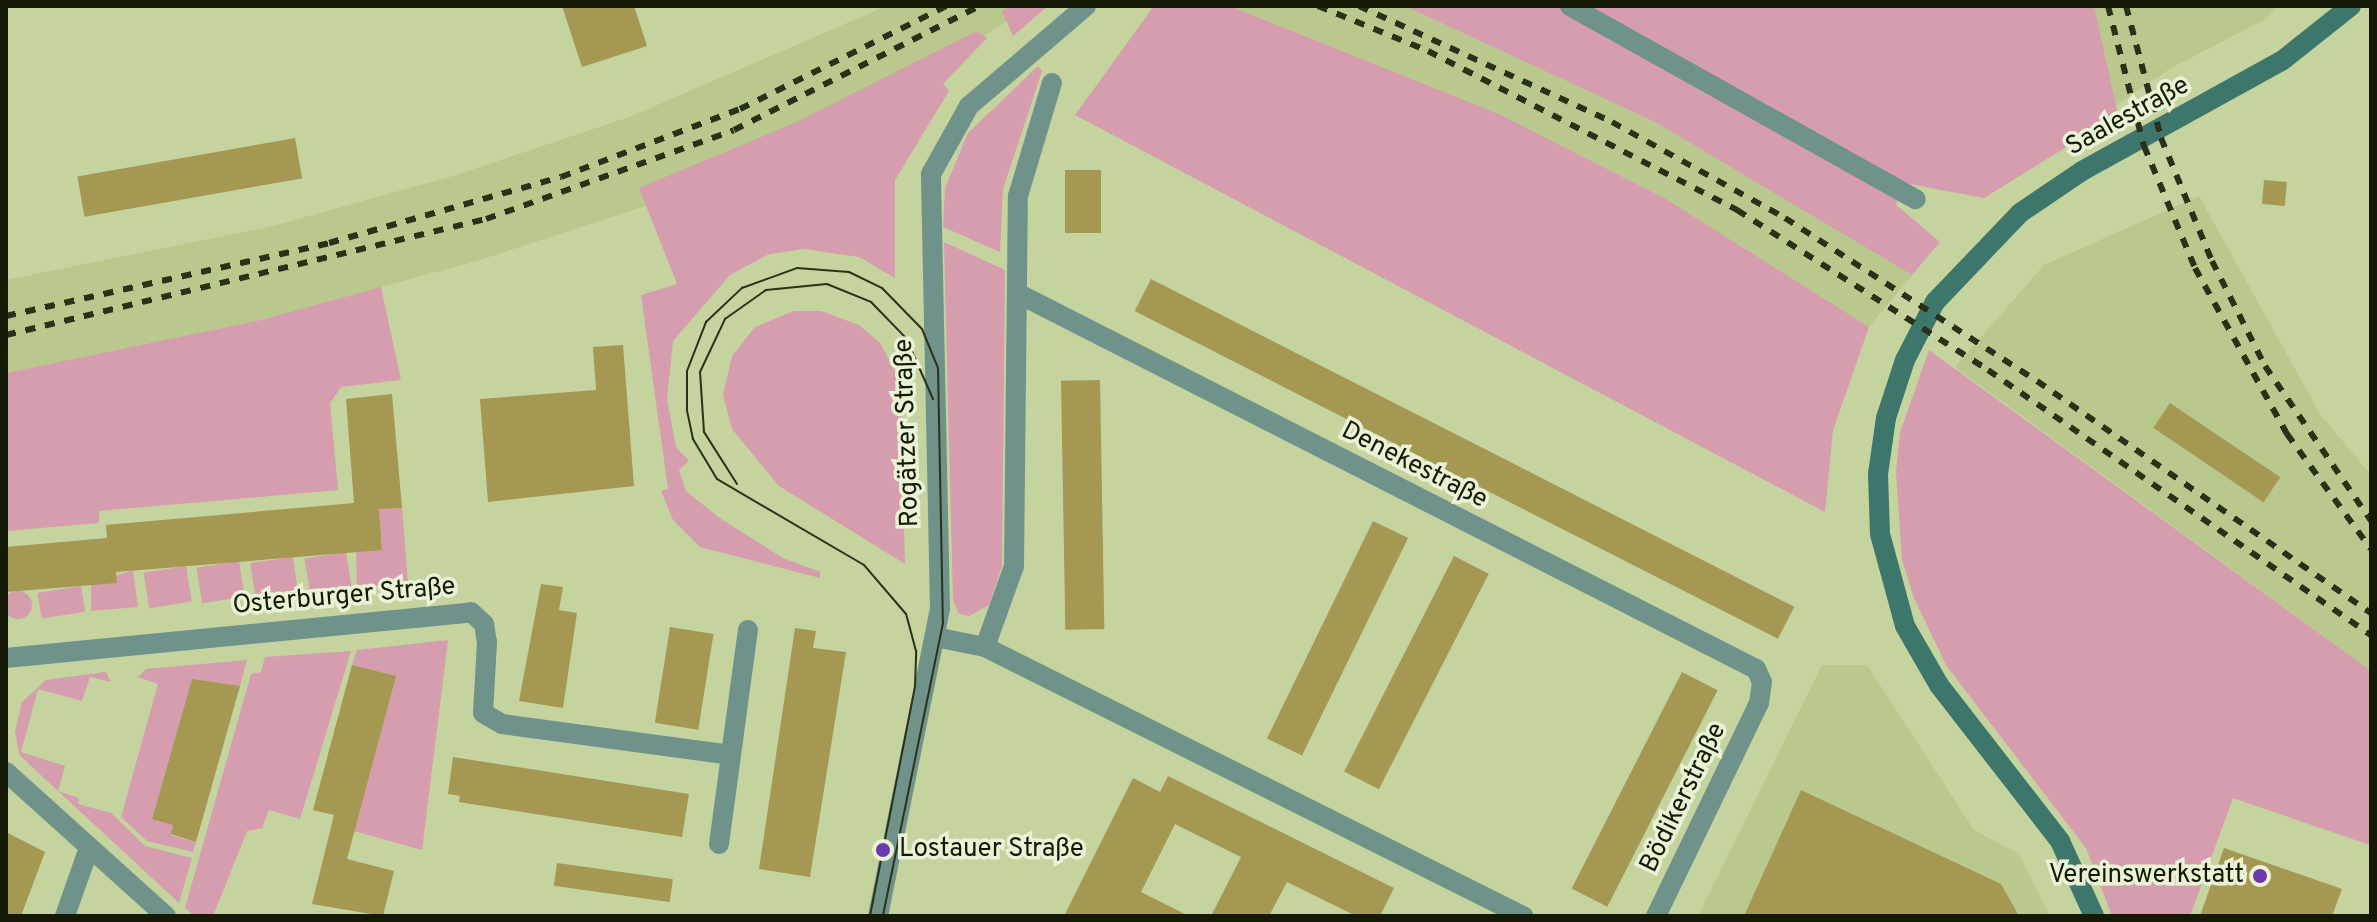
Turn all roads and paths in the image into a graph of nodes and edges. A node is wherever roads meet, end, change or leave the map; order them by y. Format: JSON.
{"nodes":[{"id":1,"x":1086,"y":6,"type":"edge"},
{"id":2,"x":1570,"y":6,"type":"edge"},
{"id":3,"x":2351,"y":6,"type":"edge"},
{"id":4,"x":1052,"y":83,"type":"dead end"},
{"id":5,"x":1916,"y":199,"type":"dead end"},
{"id":6,"x":1017,"y":293,"type":"junction"},
{"id":7,"x":748,"y":630,"type":"dead end"},
{"id":8,"x":935,"y":637,"type":"junction"},
{"id":9,"x":985,"y":647,"type":"junction"},
{"id":10,"x":6,"y":658,"type":"edge"},
{"id":11,"x":1759,"y":703,"type":"joint"},
{"id":12,"x":731,"y":755,"type":"junction"},
{"id":13,"x":6,"y":772,"type":"edge"},
{"id":14,"x":719,"y":844,"type":"dead end"},
{"id":15,"x":89,"y":848,"type":"junction"},
{"id":16,"x":65,"y":916,"type":"edge"},
{"id":17,"x":166,"y":916,"type":"edge"},
{"id":18,"x":878,"y":916,"type":"edge"},
{"id":19,"x":1523,"y":916,"type":"edge"},
{"id":20,"x":1656,"y":916,"type":"edge"},
{"id":21,"x":2094,"y":916,"type":"edge"}],
"edges":[{"from":1,"to":8,"type":"street","name":"Rogätzer Straße"},
{"from":2,"to":5,"type":"street"},
{"from":3,"to":21,"type":"main road","name":"Saalestraße"},
{"from":4,"to":6,"type":"street"},
{"from":6,"to":9,"type":"street"},
{"from":6,"to":11,"type":"street","name":"Denekestraße"},
{"from":7,"to":12,"type":"street"},
{"from":8,"to":9,"type":"street"},
{"from":8,"to":18,"type":"street","name":"Rogätzer Straße"},
{"from":9,"to":19,"type":"street"},
{"from":10,"to":12,"type":"street","name":"Osterburger Straße"},
{"from":11,"to":20,"type":"street","name":"Bödikerstraße"},
{"from":12,"to":14,"type":"street"},
{"from":13,"to":15,"type":"street"},
{"from":15,"to":16,"type":"street"},
{"from":15,"to":17,"type":"street"}]}
